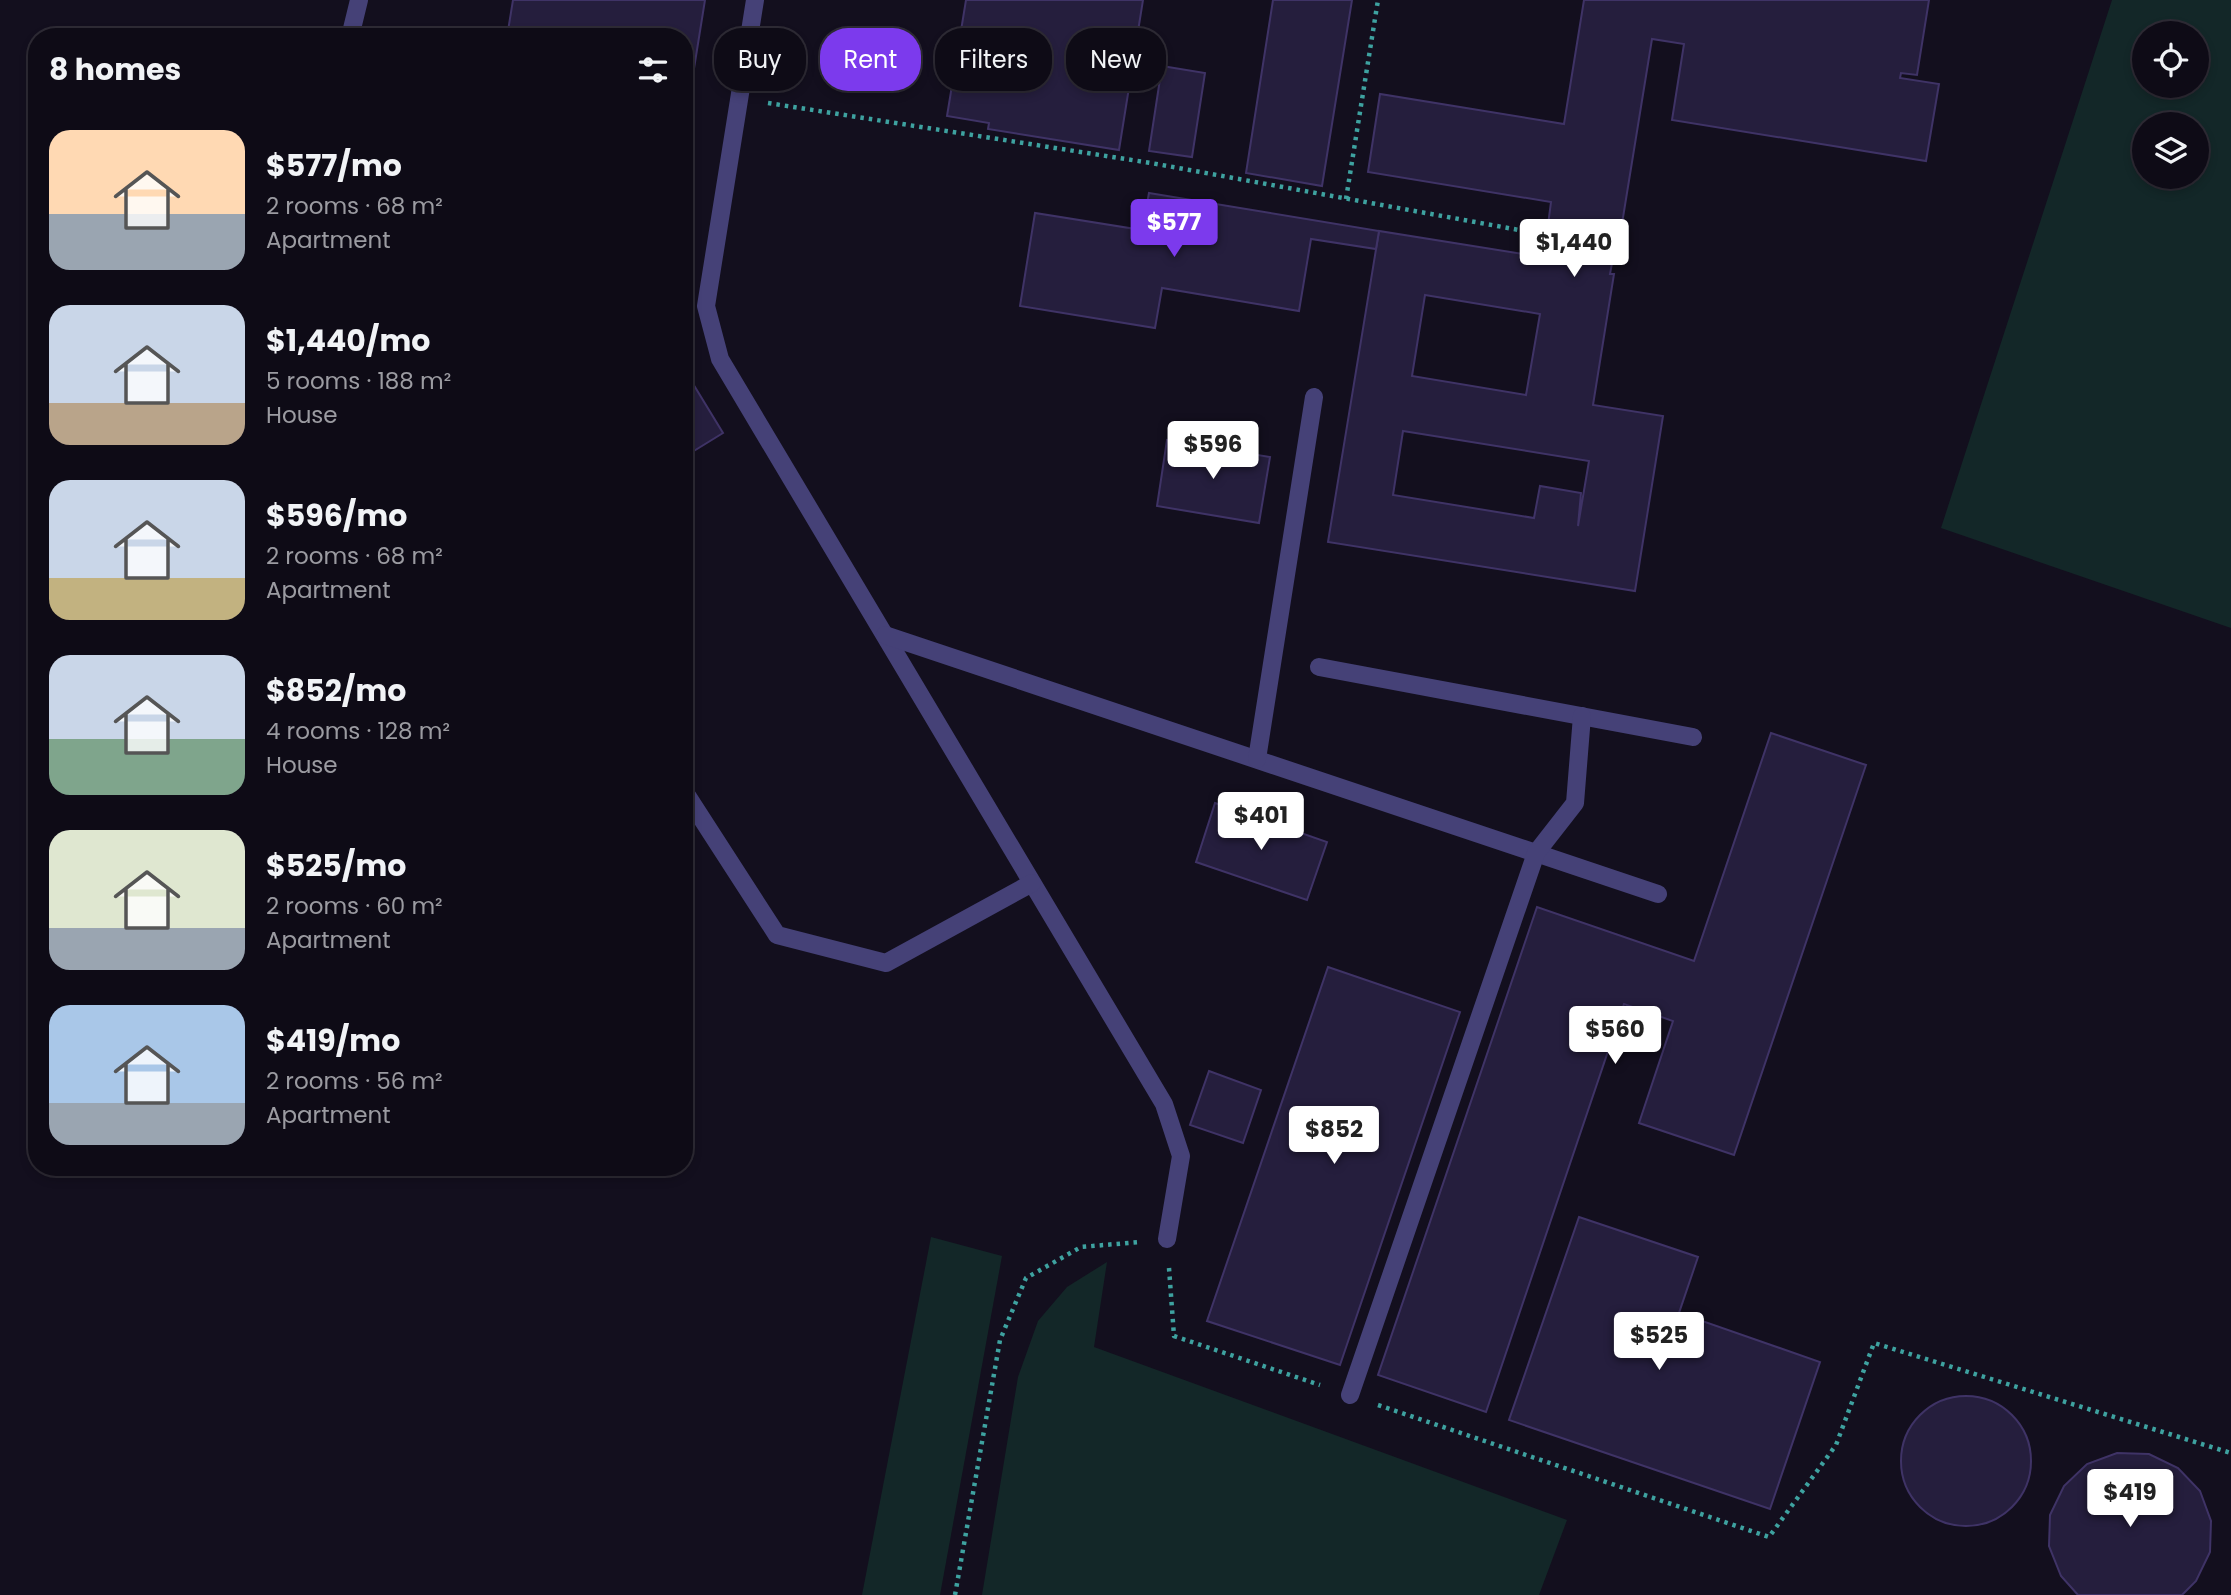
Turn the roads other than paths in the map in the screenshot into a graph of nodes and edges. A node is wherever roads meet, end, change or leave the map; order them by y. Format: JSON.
{"nodes":[{"id":1,"x":359,"y":0,"type":"edge"},
{"id":2,"x":755,"y":0,"type":"edge"},
{"id":3,"x":353,"y":28,"type":"edge"},
{"id":4,"x":1314,"y":397,"type":"dead end"},
{"id":5,"x":885,"y":635,"type":"junction"},
{"id":6,"x":1319,"y":667,"type":"dead end"},
{"id":7,"x":1582,"y":716,"type":"junction"},
{"id":8,"x":1693,"y":737,"type":"dead end"},
{"id":9,"x":1257,"y":759,"type":"junction"},
{"id":10,"x":693,"y":805,"type":"edge"},
{"id":11,"x":1536,"y":853,"type":"junction"},
{"id":12,"x":1032,"y":883,"type":"junction"},
{"id":13,"x":1658,"y":894,"type":"dead end"},
{"id":14,"x":1167,"y":1239,"type":"road end"},
{"id":15,"x":1350,"y":1395,"type":"road end"}],
"edges":[{"from":1,"to":3,"type":"lane"},
{"from":2,"to":5,"type":"lane"},
{"from":4,"to":9,"type":"lane"},
{"from":5,"to":9,"type":"lane"},
{"from":5,"to":12,"type":"lane"},
{"from":6,"to":7,"type":"lane"},
{"from":7,"to":8,"type":"lane"},
{"from":7,"to":11,"type":"lane"},
{"from":9,"to":11,"type":"lane"},
{"from":10,"to":12,"type":"lane"},
{"from":11,"to":13,"type":"lane"},
{"from":11,"to":15,"type":"lane"},
{"from":12,"to":14,"type":"lane"}]}
